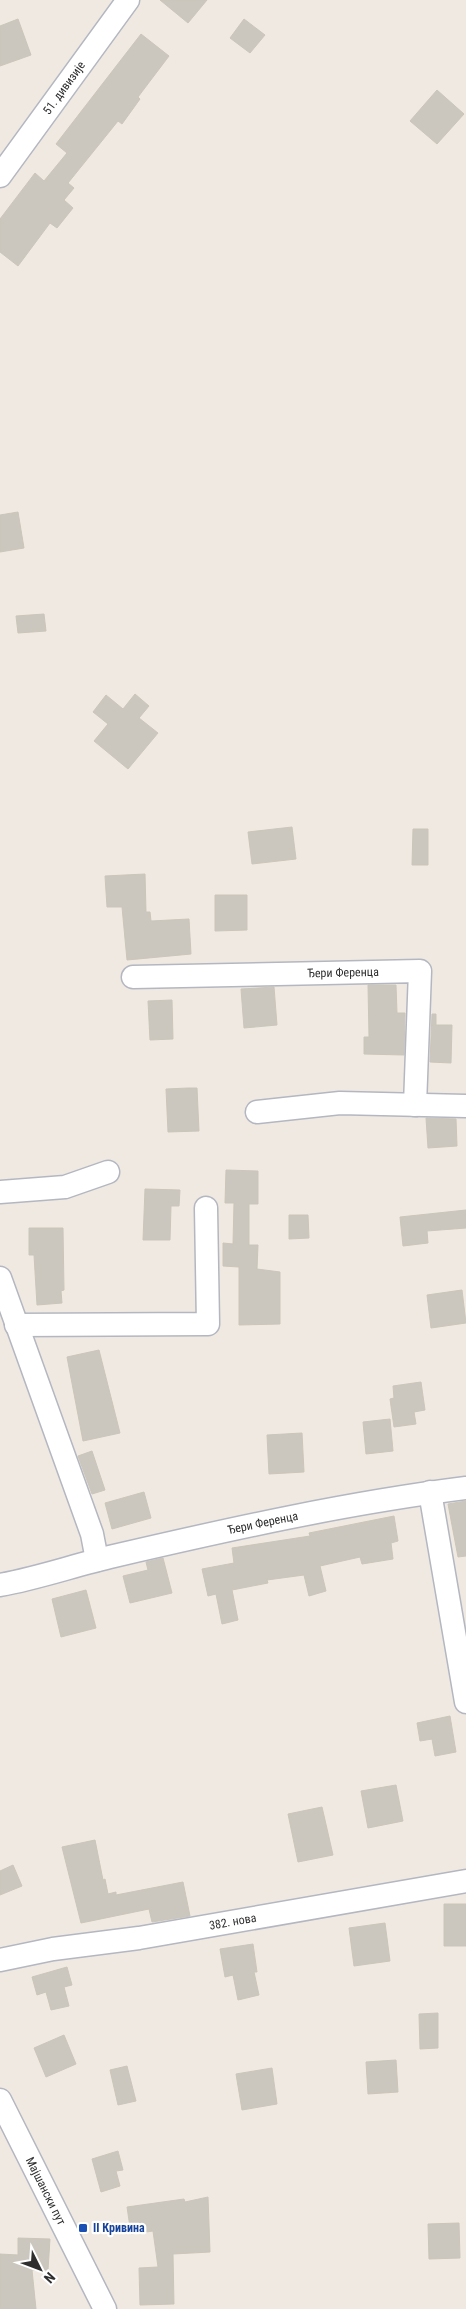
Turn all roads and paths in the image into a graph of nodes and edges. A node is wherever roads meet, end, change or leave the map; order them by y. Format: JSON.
{"nodes":[{"id":1,"x":128,"y":0,"type":"edge"},
{"id":2,"x":0,"y":176,"type":"edge"},
{"id":3,"x":133,"y":977,"type":"dead end"},
{"id":4,"x":415,"y":1105,"type":"junction"},
{"id":5,"x":466,"y":1106,"type":"edge"},
{"id":6,"x":257,"y":1112,"type":"dead end"},
{"id":7,"x":108,"y":1172,"type":"dead end"},
{"id":8,"x":0,"y":1192,"type":"edge"},
{"id":9,"x":206,"y":1208,"type":"dead end"},
{"id":10,"x":0,"y":1278,"type":"edge"},
{"id":11,"x":16,"y":1325,"type":"junction"},
{"id":12,"x":466,"y":1488,"type":"edge"},
{"id":13,"x":430,"y":1492,"type":"junction"},
{"id":14,"x":97,"y":1560,"type":"junction"},
{"id":15,"x":0,"y":1585,"type":"edge"},
{"id":16,"x":466,"y":1702,"type":"edge"},
{"id":17,"x":466,"y":1881,"type":"edge"},
{"id":18,"x":0,"y":1960,"type":"edge"},
{"id":19,"x":0,"y":2100,"type":"edge"},
{"id":20,"x":105,"y":2309,"type":"edge"}],
"edges":[{"from":1,"to":2,"type":"street","name":"51. дивизије"},
{"from":3,"to":4,"type":"street","name":"Ђери Ференца"},
{"from":4,"to":5,"type":"street"},
{"from":4,"to":6,"type":"street"},
{"from":7,"to":8,"type":"street"},
{"from":9,"to":11,"type":"street"},
{"from":10,"to":11,"type":"street"},
{"from":11,"to":14,"type":"street"},
{"from":12,"to":13,"type":"street","name":"Ђери Ференца"},
{"from":13,"to":14,"type":"street","name":"Ђери Ференца"},
{"from":13,"to":16,"type":"street"},
{"from":14,"to":15,"type":"street","name":"Ђери Ференца"},
{"from":17,"to":18,"type":"street","name":"382. нова"},
{"from":19,"to":20,"type":"street","name":"Мајшански пут"}]}
